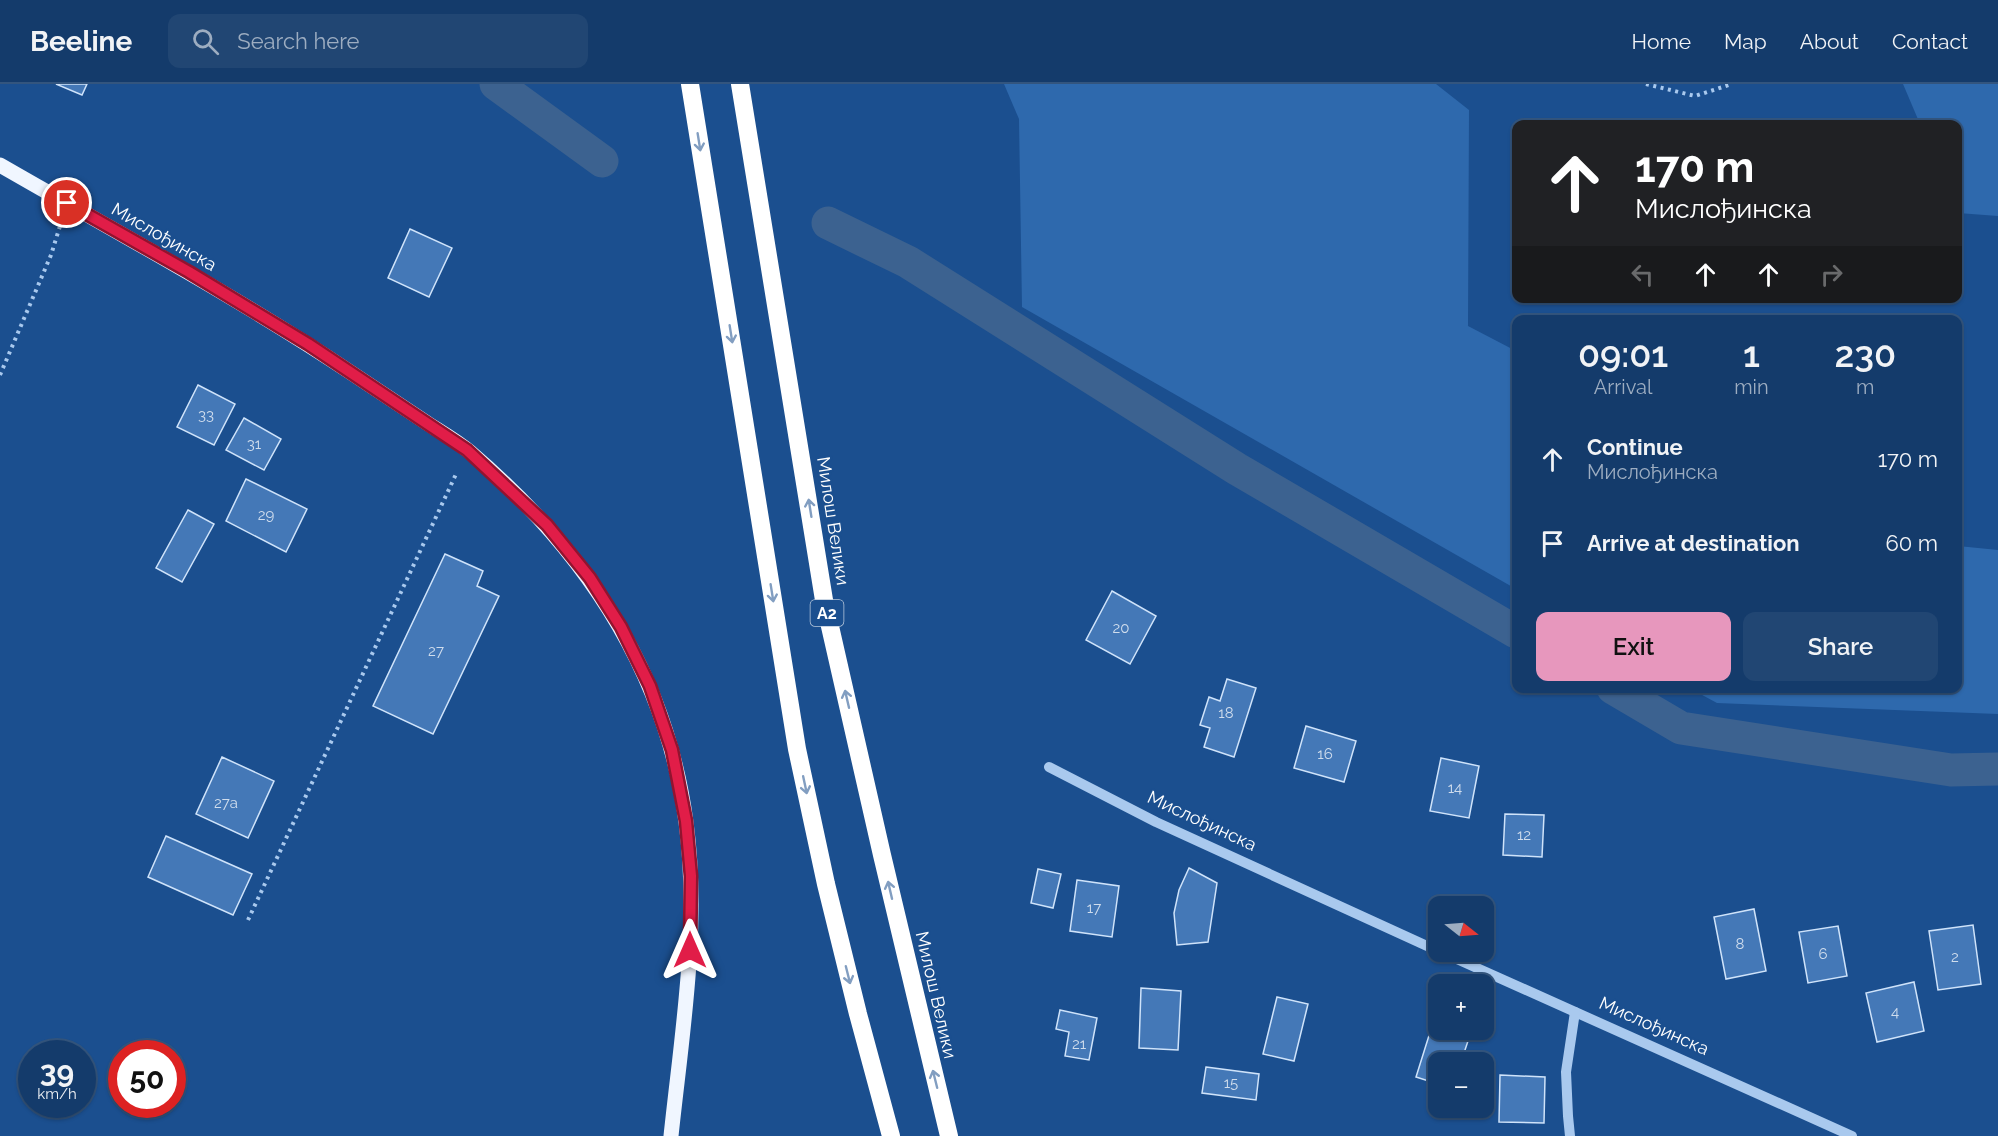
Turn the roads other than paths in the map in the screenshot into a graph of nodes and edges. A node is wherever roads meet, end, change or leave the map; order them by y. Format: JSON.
{"nodes":[{"id":1,"x":690,"y":84,"type":"edge"},
{"id":2,"x":740,"y":84,"type":"edge"},
{"id":3,"x":0,"y":165,"type":"edge"},
{"id":4,"x":1049,"y":767,"type":"dead end"},
{"id":5,"x":1428,"y":946,"type":"edge"},
{"id":6,"x":1464,"y":962,"type":"edge"},
{"id":7,"x":1575,"y":1012,"type":"junction"},
{"id":8,"x":671,"y":1136,"type":"edge"},
{"id":9,"x":891,"y":1136,"type":"edge"},
{"id":10,"x":949,"y":1136,"type":"edge"},
{"id":11,"x":1570,"y":1136,"type":"edge"},
{"id":12,"x":1852,"y":1136,"type":"edge"}],
"edges":[{"from":1,"to":9,"type":"highway","one_way":true},
{"from":10,"to":2,"type":"highway","name":"Милош Велики","number":"A2","one_way":true},
{"from":3,"to":8,"type":"main road","name":"Мислођинска"},
{"from":4,"to":5,"type":"street","name":"Мислођинска"},
{"from":6,"to":7,"type":"street","name":"Мислођинска"},
{"from":7,"to":11,"type":"street"},
{"from":7,"to":12,"type":"street","name":"Мислођинска"}]}
